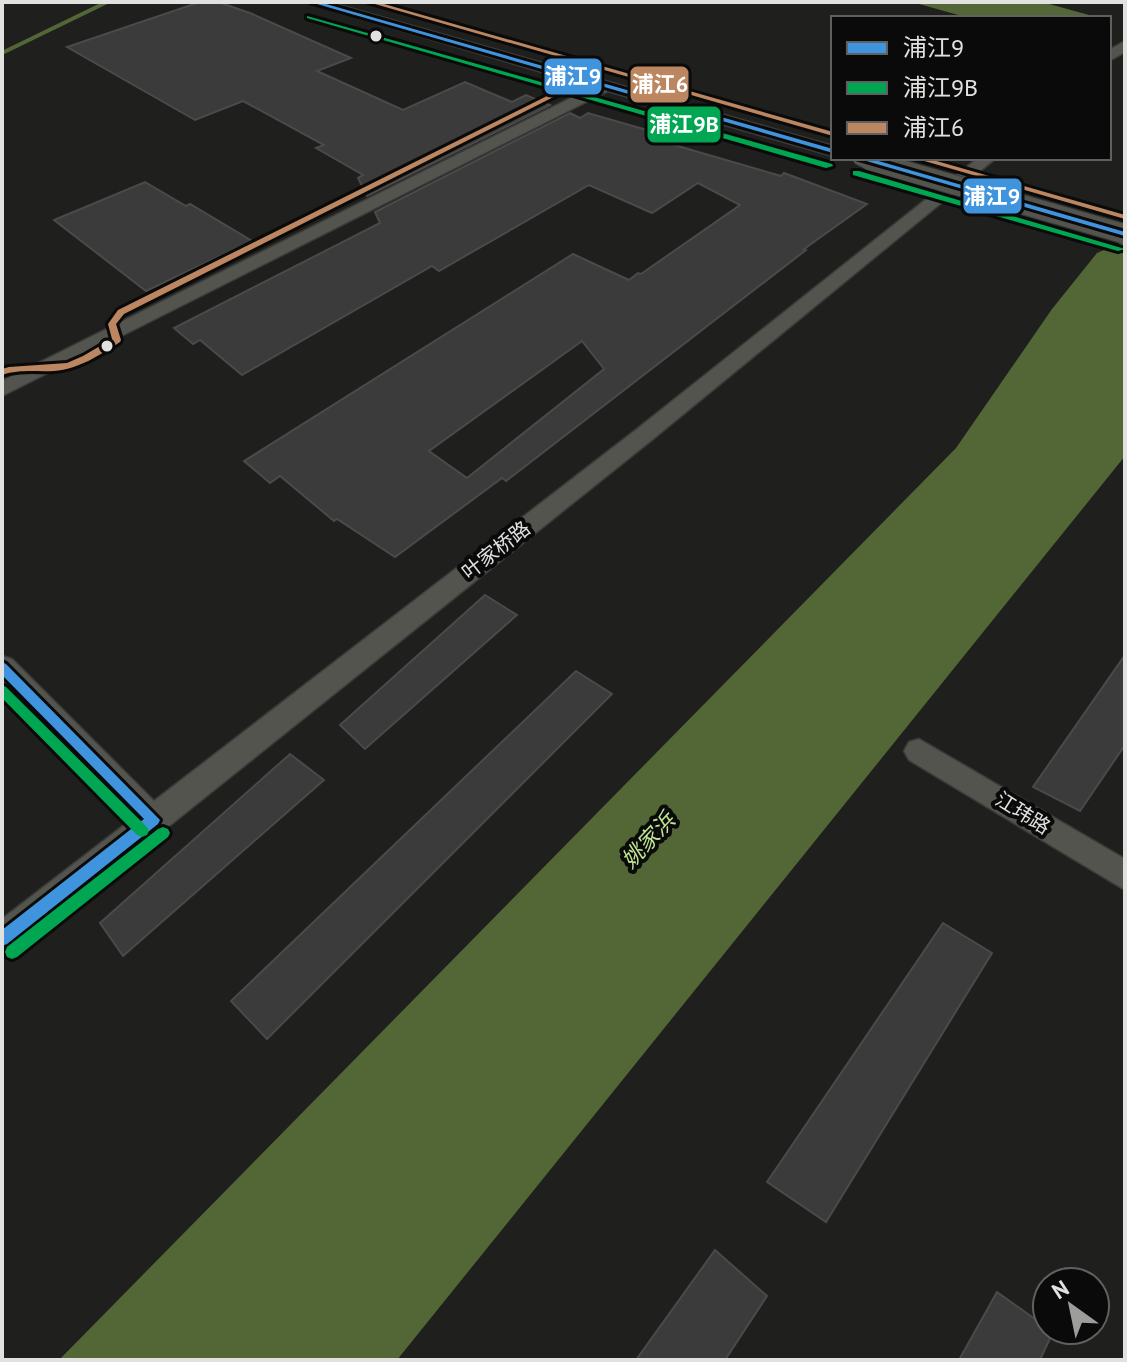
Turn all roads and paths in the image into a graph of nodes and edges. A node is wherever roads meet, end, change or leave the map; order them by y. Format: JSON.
{"nodes":[{"id":1,"x":313,"y":2,"type":"edge"},
{"id":2,"x":604,"y":87,"type":"junction"},
{"id":3,"x":831,"y":150,"type":"edge"},
{"id":4,"x":867,"y":160,"type":"edge"},
{"id":5,"x":986,"y":160,"type":"edge"},
{"id":6,"x":1125,"y":234,"type":"edge"},
{"id":7,"x":2,"y":389,"type":"edge"},
{"id":8,"x":2,"y":667,"type":"edge"},
{"id":9,"x":919,"y":751,"type":"dead end"},
{"id":10,"x":153,"y":820,"type":"junction"},
{"id":11,"x":1125,"y":876,"type":"edge"},
{"id":12,"x":2,"y":939,"type":"edge"}],
"edges":[{"from":1,"to":2,"type":"street"},
{"from":2,"to":3,"type":"street"},
{"from":2,"to":7,"type":"street"},
{"from":4,"to":6,"type":"street","bridge":true},
{"from":5,"to":10,"type":"street","name":"叶家桥路"},
{"from":8,"to":10,"type":"street"},
{"from":9,"to":11,"type":"street","name":"江玮路"},
{"from":10,"to":12,"type":"street","name":"叶家桥路"}]}
